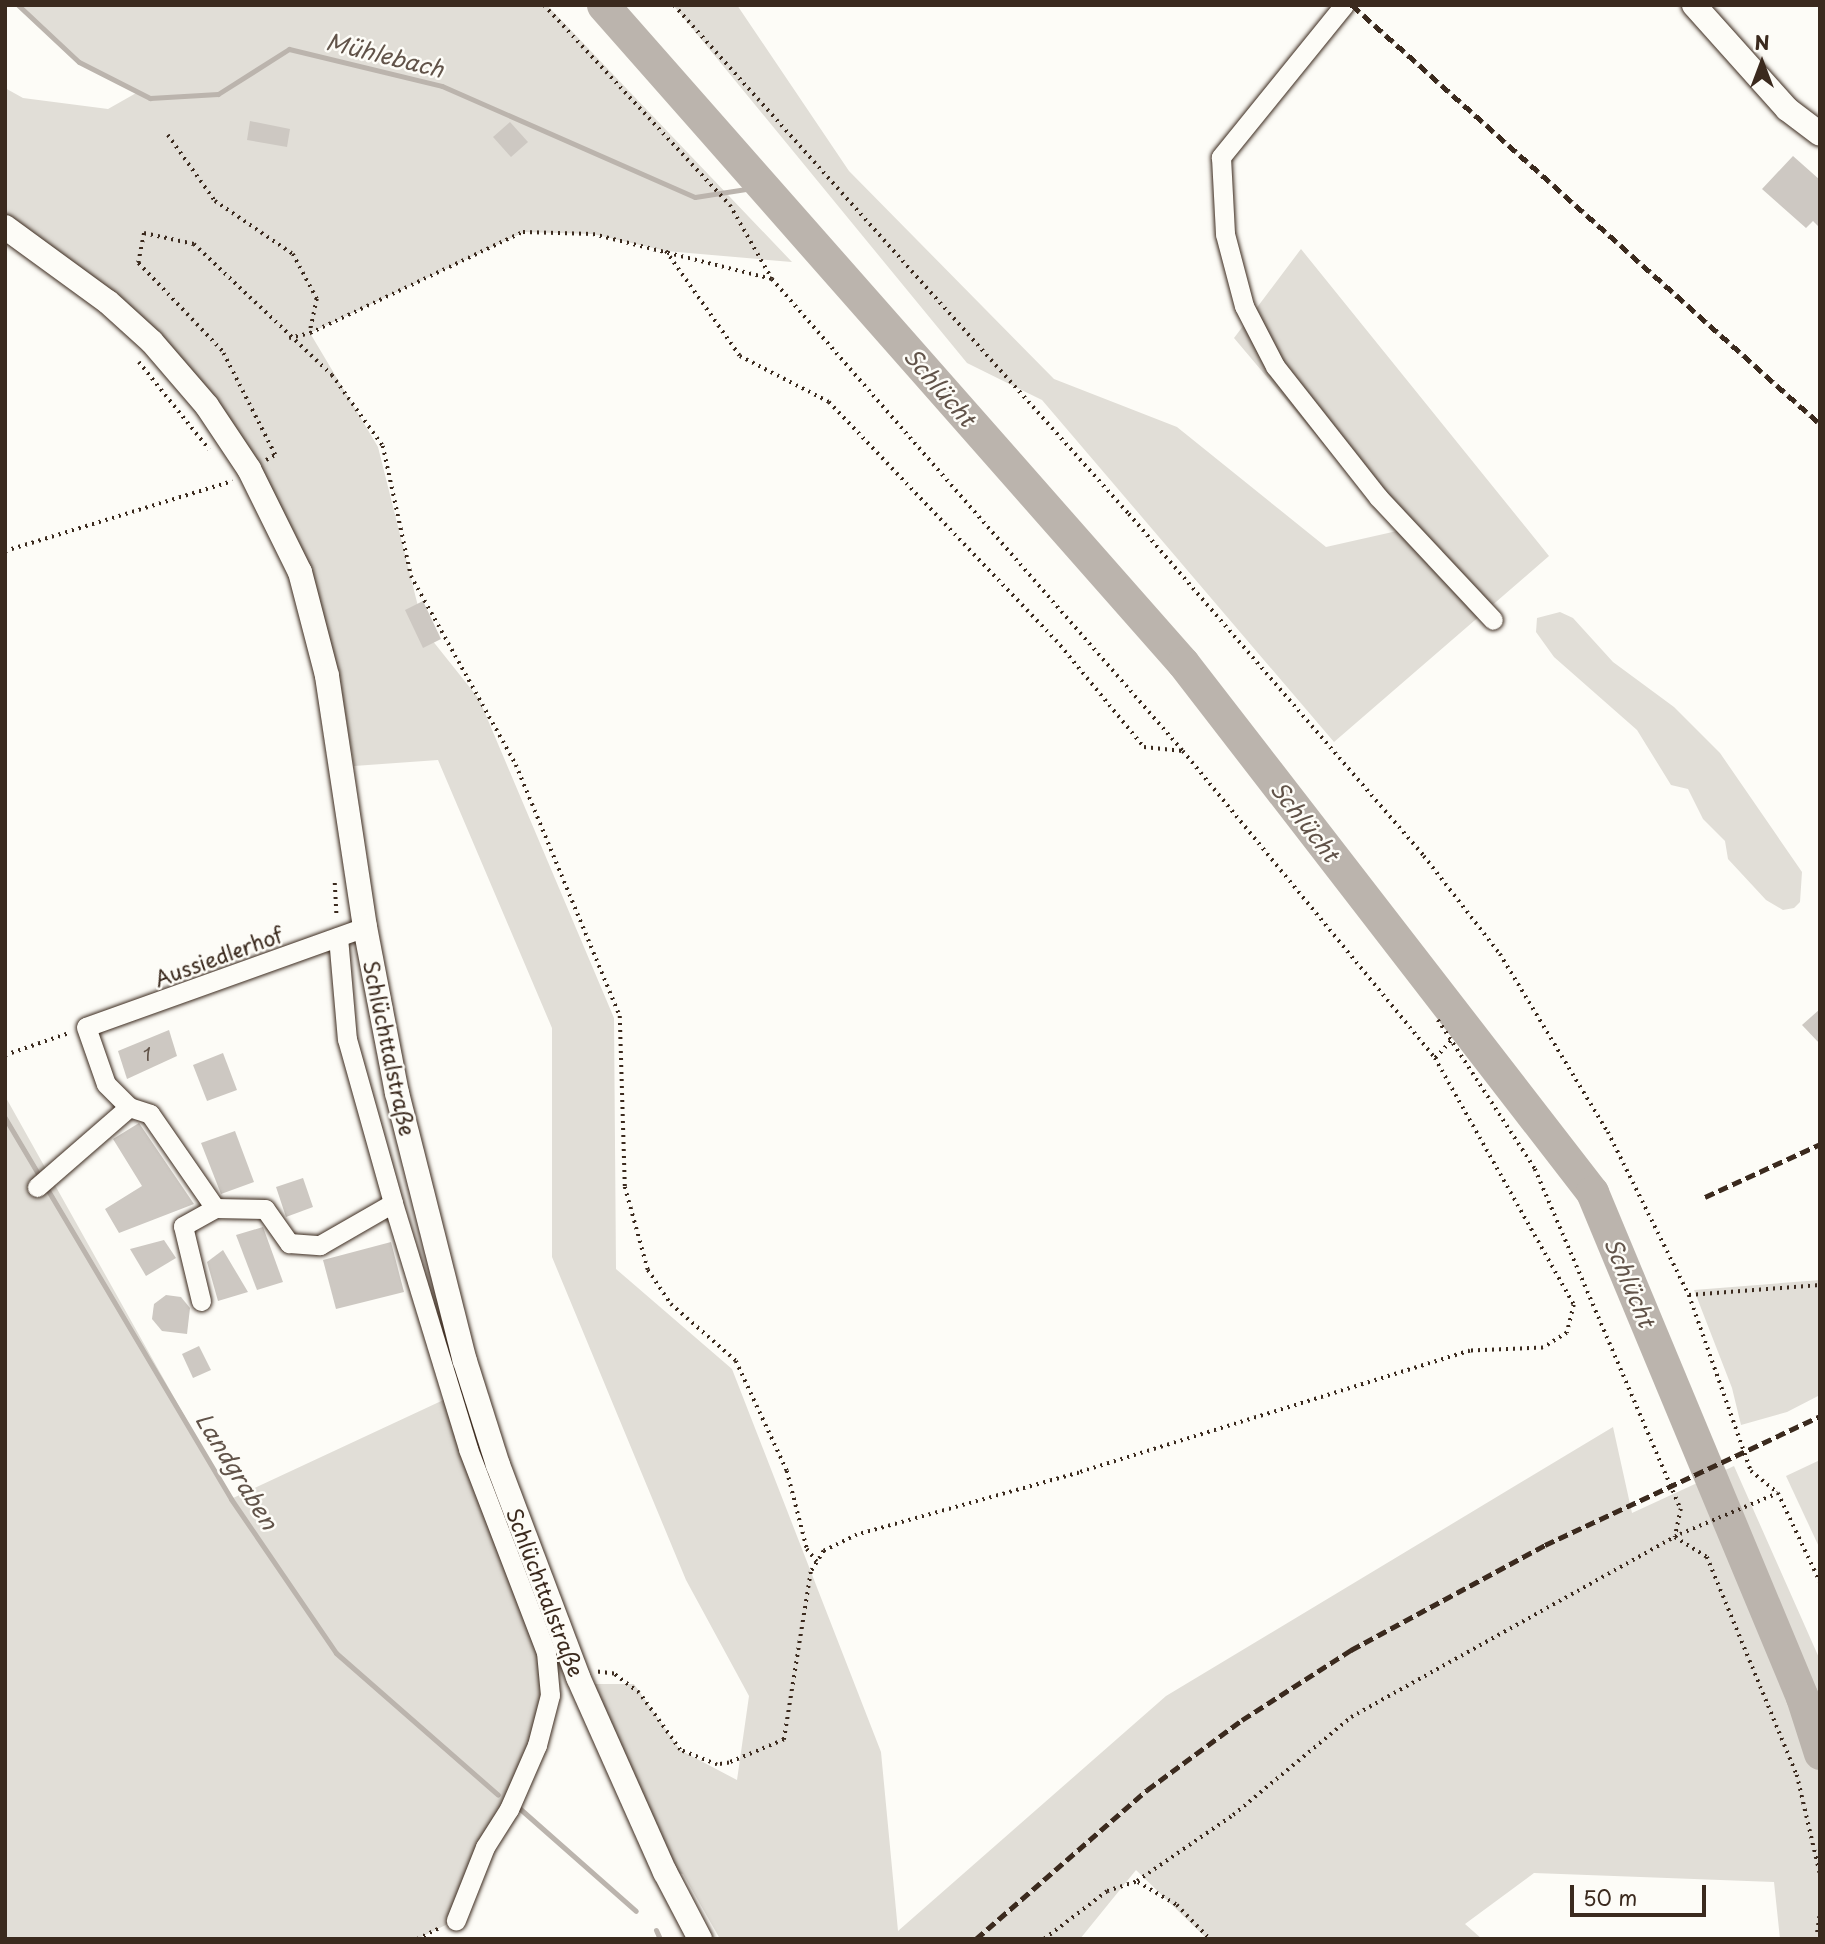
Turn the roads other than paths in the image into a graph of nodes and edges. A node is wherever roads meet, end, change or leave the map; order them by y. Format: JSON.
{"nodes":[{"id":1,"x":1344,"y":5,"type":"edge"},
{"id":2,"x":1694,"y":5,"type":"edge"},
{"id":3,"x":1820,"y":134,"type":"edge"},
{"id":4,"x":5,"y":227,"type":"edge"},
{"id":5,"x":1493,"y":621,"type":"dead end"},
{"id":6,"x":365,"y":927,"type":"junction"},
{"id":7,"x":338,"y":937,"type":"junction"},
{"id":8,"x":129,"y":1107,"type":"junction"},
{"id":9,"x":45,"y":1181,"type":"dead end"},
{"id":10,"x":393,"y":1203,"type":"junction"},
{"id":11,"x":215,"y":1208,"type":"junction"},
{"id":12,"x":201,"y":1301,"type":"dead end"},
{"id":13,"x":456,"y":1920,"type":"road end"},
{"id":14,"x":700,"y":1939,"type":"edge"}],
"edges":[{"from":1,"to":5,"type":"street"},
{"from":2,"to":3,"type":"main road"},
{"from":4,"to":6,"type":"main road","name":"Schlüchttalstraße"},
{"from":6,"to":7,"type":"street","name":"Aussiedlerhof"},
{"from":6,"to":14,"type":"main road","name":"Schlüchttalstraße"},
{"from":7,"to":8,"type":"street","name":"Aussiedlerhof"},
{"from":7,"to":10,"type":"street"},
{"from":8,"to":9,"type":"street"},
{"from":8,"to":11,"type":"street"},
{"from":10,"to":11,"type":"street"},
{"from":10,"to":13,"type":"street"},
{"from":11,"to":12,"type":"street"}]}
